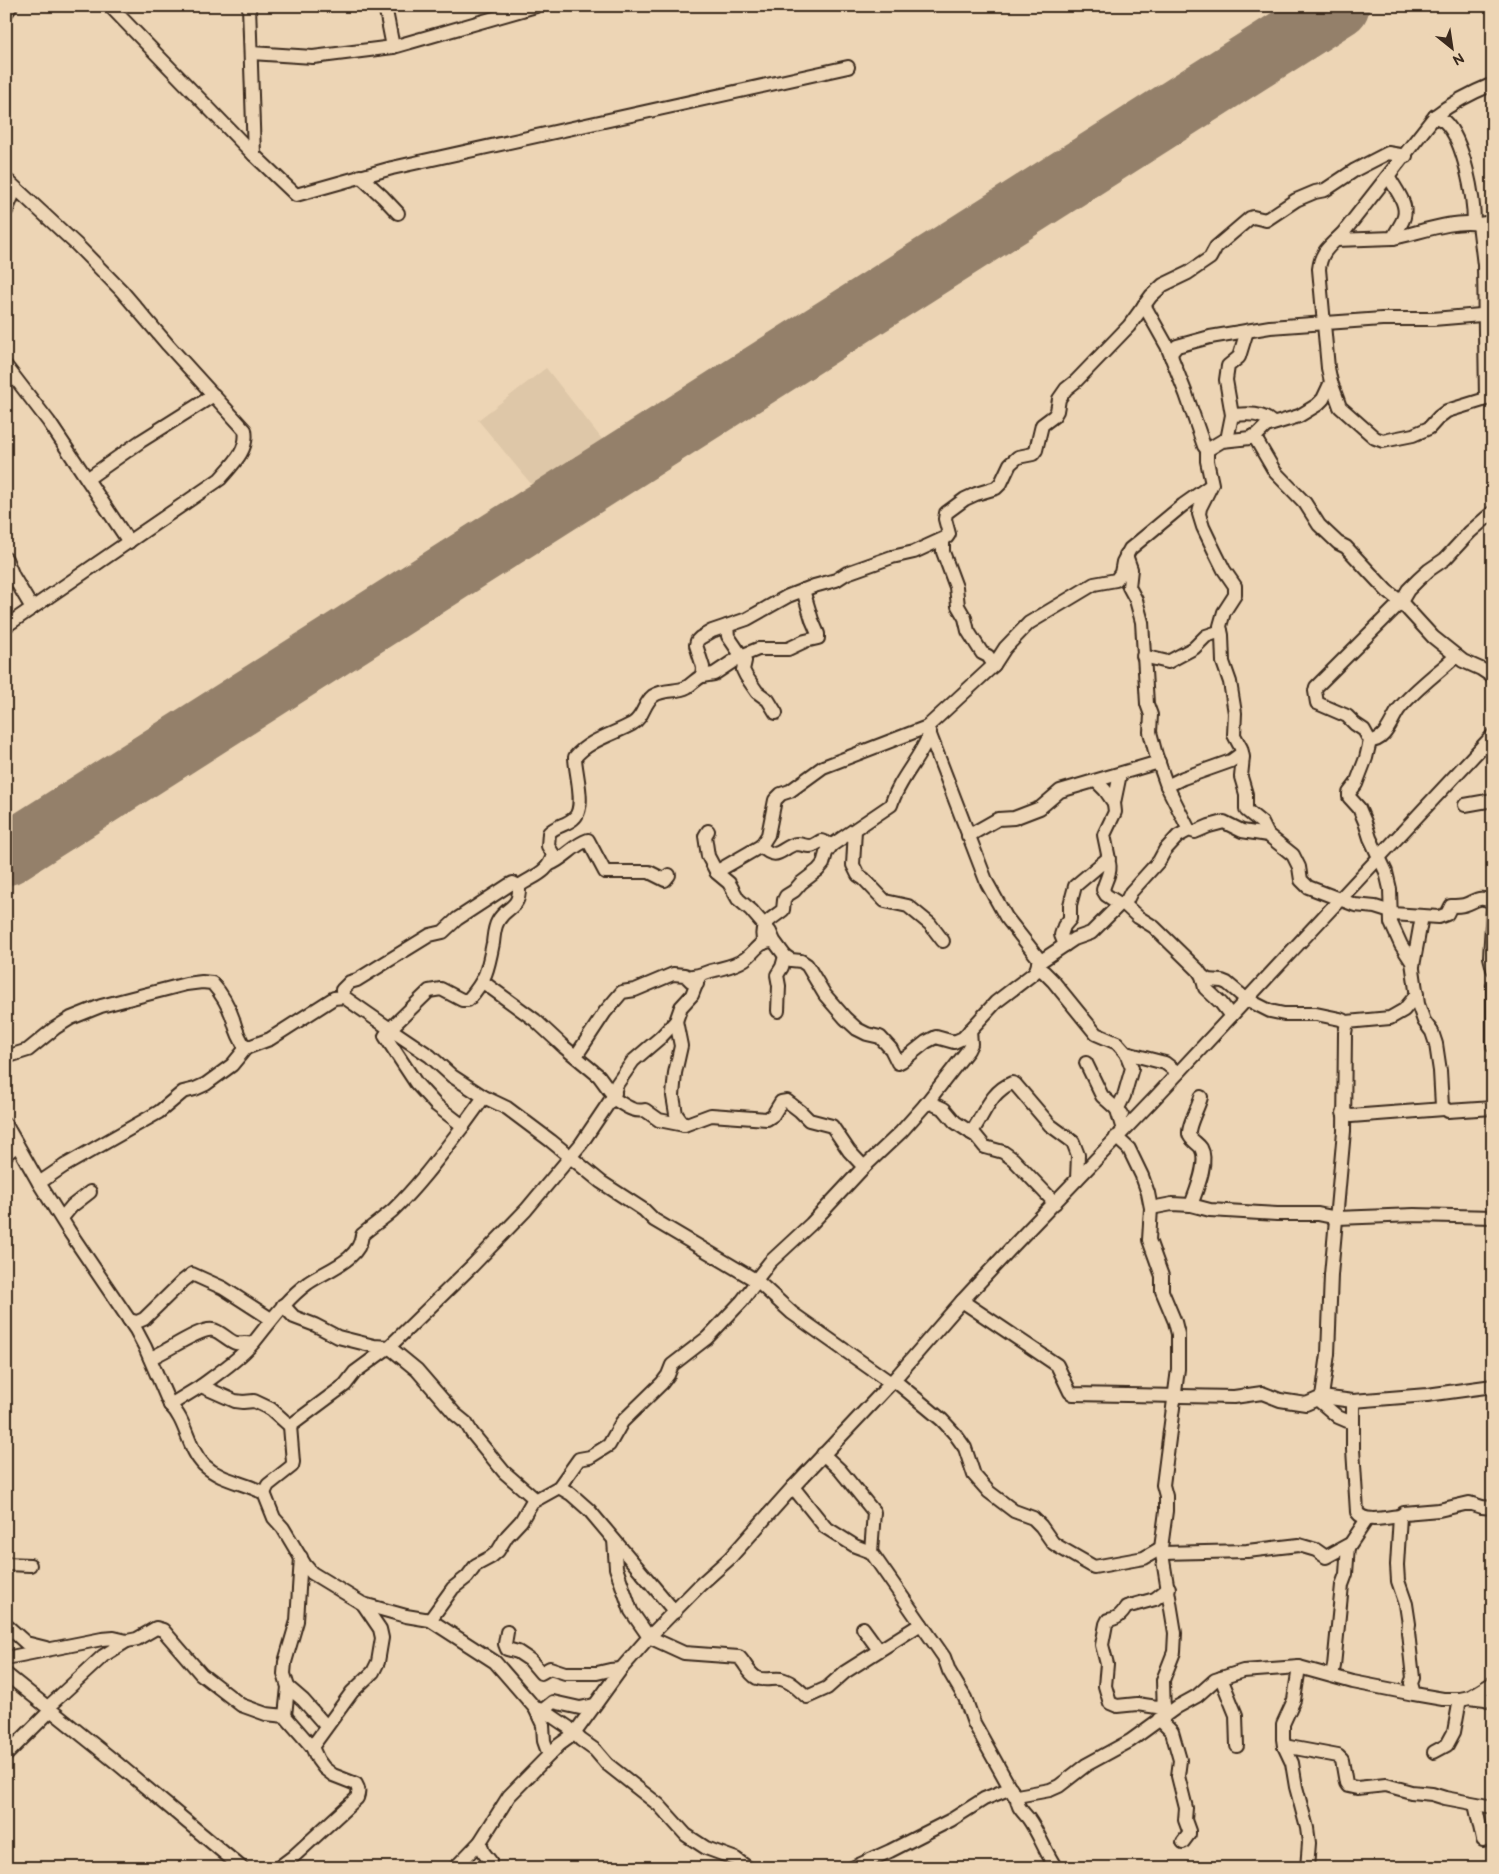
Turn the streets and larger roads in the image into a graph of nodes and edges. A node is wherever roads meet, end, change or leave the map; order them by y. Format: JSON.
{"nodes":[{"id":1,"x":11,"y":6,"type":"edge"},
{"id":2,"x":110,"y":6,"type":"edge"},
{"id":3,"x":248,"y":6,"type":"edge"},
{"id":4,"x":385,"y":6,"type":"edge"},
{"id":5,"x":536,"y":6,"type":"edge"},
{"id":6,"x":6,"y":13,"type":"edge"},
{"id":7,"x":393,"y":47,"type":"junction"},
{"id":8,"x":251,"y":53,"type":"junction"},
{"id":9,"x":848,"y":67,"type":"dead end"},
{"id":10,"x":1493,"y":84,"type":"edge"},
{"id":11,"x":1435,"y":116,"type":"junction"},
{"id":12,"x":254,"y":155,"type":"junction"},
{"id":13,"x":1406,"y":156,"type":"junction"},
{"id":14,"x":360,"y":176,"type":"junction"},
{"id":15,"x":1389,"y":177,"type":"junction"},
{"id":16,"x":8,"y":181,"type":"edge"},
{"id":17,"x":6,"y":212,"type":"edge"},
{"id":18,"x":398,"y":213,"type":"dead end"},
{"id":19,"x":1493,"y":222,"type":"edge"},
{"id":20,"x":1476,"y":224,"type":"junction"},
{"id":21,"x":1393,"y":238,"type":"junction"},
{"id":22,"x":1336,"y":240,"type":"junction"},
{"id":23,"x":1144,"y":305,"type":"junction"},
{"id":24,"x":1489,"y":314,"type":"edge"},
{"id":25,"x":1324,"y":324,"type":"junction"},
{"id":26,"x":1247,"y":330,"type":"junction"},
{"id":27,"x":1172,"y":350,"type":"junction"},
{"id":28,"x":6,"y":366,"type":"edge"},
{"id":29,"x":1331,"y":382,"type":"junction"},
{"id":30,"x":214,"y":395,"type":"junction"},
{"id":31,"x":1490,"y":395,"type":"edge"},
{"id":32,"x":1232,"y":415,"type":"junction"},
{"id":33,"x":1272,"y":424,"type":"junction"},
{"id":34,"x":1254,"y":436,"type":"junction"},
{"id":35,"x":1226,"y":440,"type":"junction"},
{"id":36,"x":1207,"y":450,"type":"junction"},
{"id":37,"x":87,"y":479,"type":"junction"},
{"id":38,"x":1212,"y":484,"type":"junction"},
{"id":39,"x":1493,"y":512,"type":"edge"},
{"id":40,"x":943,"y":540,"type":"junction"},
{"id":41,"x":129,"y":542,"type":"junction"},
{"id":42,"x":1126,"y":556,"type":"junction"},
{"id":43,"x":6,"y":560,"type":"edge"},
{"id":44,"x":803,"y":590,"type":"junction"},
{"id":45,"x":1400,"y":602,"type":"junction"},
{"id":46,"x":32,"y":608,"type":"junction"},
{"id":47,"x":6,"y":626,"type":"edge"},
{"id":48,"x":727,"y":626,"type":"junction"},
{"id":49,"x":1221,"y":631,"type":"junction"},
{"id":50,"x":741,"y":656,"type":"junction"},
{"id":51,"x":1143,"y":656,"type":"junction"},
{"id":52,"x":1456,"y":656,"type":"junction"},
{"id":53,"x":991,"y":660,"type":"junction"},
{"id":54,"x":702,"y":676,"type":"junction"},
{"id":55,"x":1493,"y":677,"type":"edge"},
{"id":56,"x":776,"y":713,"type":"dead end"},
{"id":57,"x":928,"y":730,"type":"junction"},
{"id":58,"x":1493,"y":735,"type":"edge"},
{"id":59,"x":1370,"y":741,"type":"junction"},
{"id":60,"x":1242,"y":753,"type":"junction"},
{"id":61,"x":1159,"y":762,"type":"junction"},
{"id":62,"x":1120,"y":774,"type":"junction"},
{"id":63,"x":1096,"y":781,"type":"junction"},
{"id":64,"x":1167,"y":786,"type":"junction"},
{"id":65,"x":1493,"y":800,"type":"edge"},
{"id":66,"x":1114,"y":803,"type":"junction"},
{"id":67,"x":1464,"y":806,"type":"dead end"},
{"id":68,"x":855,"y":830,"type":"junction"},
{"id":69,"x":1189,"y":830,"type":"junction"},
{"id":70,"x":708,"y":831,"type":"dead end"},
{"id":71,"x":1268,"y":835,"type":"junction"},
{"id":72,"x":968,"y":836,"type":"junction"},
{"id":73,"x":761,"y":846,"type":"junction"},
{"id":74,"x":832,"y":846,"type":"junction"},
{"id":75,"x":1378,"y":858,"type":"junction"},
{"id":76,"x":1108,"y":859,"type":"junction"},
{"id":77,"x":550,"y":864,"type":"junction"},
{"id":78,"x":721,"y":872,"type":"junction"},
{"id":79,"x":669,"y":875,"type":"dead end"},
{"id":80,"x":1082,"y":878,"type":"junction"},
{"id":81,"x":519,"y":886,"type":"junction"},
{"id":82,"x":1103,"y":890,"type":"junction"},
{"id":83,"x":1338,"y":900,"type":"junction"},
{"id":84,"x":1493,"y":903,"type":"edge"},
{"id":85,"x":1123,"y":904,"type":"junction"},
{"id":86,"x":1493,"y":908,"type":"edge"},
{"id":87,"x":1391,"y":913,"type":"junction"},
{"id":88,"x":1422,"y":916,"type":"junction"},
{"id":89,"x":764,"y":925,"type":"junction"},
{"id":90,"x":943,"y":941,"type":"dead end"},
{"id":91,"x":769,"y":942,"type":"junction"},
{"id":92,"x":1065,"y":945,"type":"junction"},
{"id":93,"x":785,"y":956,"type":"junction"},
{"id":94,"x":1038,"y":966,"type":"junction"},
{"id":95,"x":1413,"y":966,"type":"junction"},
{"id":96,"x":1493,"y":968,"type":"edge"},
{"id":97,"x":1202,"y":976,"type":"junction"},
{"id":98,"x":695,"y":979,"type":"junction"},
{"id":99,"x":483,"y":982,"type":"junction"},
{"id":100,"x":1493,"y":986,"type":"edge"},
{"id":101,"x":1417,"y":994,"type":"junction"},
{"id":102,"x":340,"y":995,"type":"junction"},
{"id":103,"x":1246,"y":999,"type":"junction"},
{"id":104,"x":778,"y":1011,"type":"dead end"},
{"id":105,"x":1231,"y":1016,"type":"junction"},
{"id":106,"x":676,"y":1021,"type":"junction"},
{"id":107,"x":1347,"y":1022,"type":"junction"},
{"id":108,"x":390,"y":1029,"type":"junction"},
{"id":109,"x":970,"y":1030,"type":"junction"},
{"id":110,"x":1493,"y":1046,"type":"edge"},
{"id":111,"x":246,"y":1048,"type":"junction"},
{"id":112,"x":1126,"y":1053,"type":"junction"},
{"id":113,"x":576,"y":1056,"type":"junction"},
{"id":114,"x":6,"y":1057,"type":"edge"},
{"id":115,"x":1086,"y":1063,"type":"dead end"},
{"id":116,"x":1178,"y":1073,"type":"junction"},
{"id":117,"x":614,"y":1095,"type":"junction"},
{"id":118,"x":484,"y":1097,"type":"junction"},
{"id":119,"x":1201,"y":1097,"type":"dead end"},
{"id":120,"x":925,"y":1105,"type":"junction"},
{"id":121,"x":1493,"y":1108,"type":"edge"},
{"id":122,"x":1444,"y":1109,"type":"junction"},
{"id":123,"x":1117,"y":1110,"type":"junction"},
{"id":124,"x":1346,"y":1118,"type":"junction"},
{"id":125,"x":1134,"y":1119,"type":"junction"},
{"id":126,"x":6,"y":1125,"type":"edge"},
{"id":127,"x":684,"y":1125,"type":"junction"},
{"id":128,"x":463,"y":1126,"type":"junction"},
{"id":129,"x":971,"y":1133,"type":"junction"},
{"id":130,"x":1120,"y":1133,"type":"junction"},
{"id":131,"x":17,"y":1144,"type":"junction"},
{"id":132,"x":6,"y":1154,"type":"edge"},
{"id":133,"x":570,"y":1157,"type":"junction"},
{"id":134,"x":864,"y":1167,"type":"junction"},
{"id":135,"x":1077,"y":1179,"type":"junction"},
{"id":136,"x":39,"y":1183,"type":"junction"},
{"id":137,"x":90,"y":1192,"type":"dead end"},
{"id":138,"x":1339,"y":1195,"type":"junction"},
{"id":139,"x":1055,"y":1202,"type":"junction"},
{"id":140,"x":1191,"y":1205,"type":"junction"},
{"id":141,"x":1151,"y":1208,"type":"junction"},
{"id":142,"x":1318,"y":1214,"type":"junction"},
{"id":143,"x":1493,"y":1217,"type":"edge"},
{"id":144,"x":62,"y":1218,"type":"junction"},
{"id":145,"x":1337,"y":1218,"type":"junction"},
{"id":146,"x":757,"y":1281,"type":"junction"},
{"id":147,"x":962,"y":1301,"type":"junction"},
{"id":148,"x":280,"y":1311,"type":"junction"},
{"id":149,"x":129,"y":1320,"type":"junction"},
{"id":150,"x":251,"y":1344,"type":"junction"},
{"id":151,"x":389,"y":1347,"type":"junction"},
{"id":152,"x":150,"y":1358,"type":"junction"},
{"id":153,"x":892,"y":1382,"type":"junction"},
{"id":154,"x":201,"y":1386,"type":"junction"},
{"id":155,"x":1493,"y":1386,"type":"edge"},
{"id":156,"x":1175,"y":1396,"type":"junction"},
{"id":157,"x":1320,"y":1399,"type":"junction"},
{"id":158,"x":1353,"y":1401,"type":"junction"},
{"id":159,"x":170,"y":1404,"type":"junction"},
{"id":160,"x":1352,"y":1422,"type":"junction"},
{"id":161,"x":290,"y":1426,"type":"junction"},
{"id":162,"x":823,"y":1454,"type":"junction"},
{"id":163,"x":559,"y":1487,"type":"junction"},
{"id":164,"x":793,"y":1487,"type":"junction"},
{"id":165,"x":264,"y":1493,"type":"junction"},
{"id":166,"x":535,"y":1499,"type":"junction"},
{"id":167,"x":1493,"y":1508,"type":"edge"},
{"id":168,"x":1400,"y":1516,"type":"junction"},
{"id":169,"x":1367,"y":1519,"type":"junction"},
{"id":170,"x":614,"y":1540,"type":"junction"},
{"id":171,"x":1349,"y":1546,"type":"junction"},
{"id":172,"x":871,"y":1552,"type":"junction"},
{"id":173,"x":1162,"y":1555,"type":"junction"},
{"id":174,"x":301,"y":1558,"type":"junction"},
{"id":175,"x":6,"y":1564,"type":"edge"},
{"id":176,"x":30,"y":1565,"type":"dead end"},
{"id":177,"x":1169,"y":1588,"type":"junction"},
{"id":178,"x":363,"y":1604,"type":"junction"},
{"id":179,"x":675,"y":1612,"type":"junction"},
{"id":180,"x":430,"y":1620,"type":"junction"},
{"id":181,"x":920,"y":1624,"type":"junction"},
{"id":182,"x":6,"y":1625,"type":"edge"},
{"id":183,"x":863,"y":1628,"type":"dead end"},
{"id":184,"x":507,"y":1632,"type":"dead end"},
{"id":185,"x":649,"y":1637,"type":"junction"},
{"id":186,"x":127,"y":1641,"type":"junction"},
{"id":187,"x":59,"y":1648,"type":"junction"},
{"id":188,"x":879,"y":1650,"type":"junction"},
{"id":189,"x":6,"y":1658,"type":"edge"},
{"id":190,"x":1299,"y":1667,"type":"junction"},
{"id":191,"x":621,"y":1669,"type":"junction"},
{"id":192,"x":6,"y":1674,"type":"edge"},
{"id":193,"x":1332,"y":1675,"type":"junction"},
{"id":194,"x":1221,"y":1678,"type":"junction"},
{"id":195,"x":1493,"y":1683,"type":"edge"},
{"id":196,"x":288,"y":1687,"type":"junction"},
{"id":197,"x":1414,"y":1694,"type":"junction"},
{"id":198,"x":1465,"y":1698,"type":"junction"},
{"id":199,"x":1493,"y":1702,"type":"edge"},
{"id":200,"x":594,"y":1705,"type":"junction"},
{"id":201,"x":49,"y":1708,"type":"junction"},
{"id":202,"x":539,"y":1709,"type":"junction"},
{"id":203,"x":1162,"y":1713,"type":"junction"},
{"id":204,"x":285,"y":1716,"type":"junction"},
{"id":205,"x":326,"y":1726,"type":"junction"},
{"id":206,"x":574,"y":1734,"type":"junction"},
{"id":207,"x":1237,"y":1746,"type":"dead end"},
{"id":208,"x":1284,"y":1746,"type":"junction"},
{"id":209,"x":312,"y":1747,"type":"junction"},
{"id":210,"x":1434,"y":1752,"type":"dead end"},
{"id":211,"x":6,"y":1755,"type":"edge"},
{"id":212,"x":549,"y":1755,"type":"junction"},
{"id":213,"x":1014,"y":1792,"type":"junction"},
{"id":214,"x":1475,"y":1804,"type":"junction"},
{"id":215,"x":1493,"y":1807,"type":"edge"},
{"id":216,"x":1483,"y":1840,"type":"dead end"},
{"id":217,"x":480,"y":1842,"type":"junction"},
{"id":218,"x":1183,"y":1842,"type":"dead end"},
{"id":219,"x":283,"y":1865,"type":"edge"},
{"id":220,"x":242,"y":1868,"type":"edge"},
{"id":221,"x":299,"y":1868,"type":"edge"},
{"id":222,"x":455,"y":1868,"type":"edge"},
{"id":223,"x":486,"y":1868,"type":"edge"},
{"id":224,"x":748,"y":1868,"type":"edge"},
{"id":225,"x":852,"y":1868,"type":"edge"},
{"id":226,"x":1056,"y":1868,"type":"edge"},
{"id":227,"x":1307,"y":1868,"type":"edge"}],
"edges":[{"from":1,"to":6,"type":"street"},
{"from":2,"to":12,"type":"street"},
{"from":3,"to":8,"type":"street"},
{"from":4,"to":7,"type":"street"},
{"from":5,"to":7,"type":"street"},
{"from":7,"to":8,"type":"street"},
{"from":8,"to":12,"type":"street"},
{"from":9,"to":14,"type":"street"},
{"from":10,"to":11,"type":"street"},
{"from":11,"to":13,"type":"street"},
{"from":11,"to":20,"type":"street"},
{"from":12,"to":14,"type":"street"},
{"from":13,"to":15,"type":"street"},
{"from":13,"to":23,"type":"street"},
{"from":14,"to":18,"type":"street"},
{"from":15,"to":21,"type":"street"},
{"from":15,"to":22,"type":"street"},
{"from":16,"to":17,"type":"street"},
{"from":16,"to":30,"type":"street"},
{"from":19,"to":20,"type":"street"},
{"from":20,"to":21,"type":"street"},
{"from":20,"to":24,"type":"street"},
{"from":21,"to":22,"type":"street"},
{"from":22,"to":25,"type":"street"},
{"from":23,"to":27,"type":"street"},
{"from":23,"to":40,"type":"street"},
{"from":24,"to":25,"type":"street"},
{"from":24,"to":31,"type":"street"},
{"from":25,"to":26,"type":"street"},
{"from":25,"to":29,"type":"street"},
{"from":26,"to":27,"type":"street"},
{"from":26,"to":32,"type":"street"},
{"from":27,"to":36,"type":"street"},
{"from":28,"to":37,"type":"street"},
{"from":29,"to":31,"type":"street"},
{"from":29,"to":33,"type":"street"},
{"from":30,"to":37,"type":"street"},
{"from":30,"to":41,"type":"street"},
{"from":32,"to":33,"type":"street"},
{"from":32,"to":35,"type":"street"},
{"from":33,"to":34,"type":"street"},
{"from":34,"to":35,"type":"street"},
{"from":34,"to":45,"type":"street"},
{"from":35,"to":36,"type":"street"},
{"from":36,"to":38,"type":"street"},
{"from":37,"to":41,"type":"street"},
{"from":38,"to":42,"type":"street"},
{"from":38,"to":49,"type":"street"},
{"from":39,"to":45,"type":"street"},
{"from":40,"to":44,"type":"street"},
{"from":40,"to":53,"type":"street"},
{"from":41,"to":46,"type":"street"},
{"from":42,"to":51,"type":"street"},
{"from":42,"to":53,"type":"street"},
{"from":43,"to":46,"type":"street"},
{"from":44,"to":48,"type":"street"},
{"from":44,"to":50,"type":"street"},
{"from":45,"to":52,"type":"street"},
{"from":45,"to":59,"type":"street"},
{"from":46,"to":47,"type":"street"},
{"from":48,"to":50,"type":"street"},
{"from":48,"to":54,"type":"street"},
{"from":49,"to":51,"type":"street"},
{"from":49,"to":60,"type":"street"},
{"from":50,"to":54,"type":"street"},
{"from":50,"to":56,"type":"street"},
{"from":51,"to":61,"type":"street"},
{"from":52,"to":55,"type":"street"},
{"from":52,"to":59,"type":"street"},
{"from":53,"to":57,"type":"street"},
{"from":54,"to":77,"type":"street"},
{"from":57,"to":68,"type":"street"},
{"from":57,"to":72,"type":"street"},
{"from":57,"to":73,"type":"street"},
{"from":58,"to":75,"type":"street"},
{"from":59,"to":75,"type":"street"},
{"from":60,"to":64,"type":"street"},
{"from":60,"to":71,"type":"street"},
{"from":61,"to":62,"type":"street"},
{"from":61,"to":64,"type":"street"},
{"from":62,"to":63,"type":"street"},
{"from":62,"to":66,"type":"street"},
{"from":63,"to":66,"type":"street"},
{"from":63,"to":72,"type":"street"},
{"from":64,"to":69,"type":"street"},
{"from":65,"to":67,"type":"street"},
{"from":66,"to":76,"type":"street"},
{"from":68,"to":74,"type":"street"},
{"from":68,"to":90,"type":"street"},
{"from":69,"to":71,"type":"street"},
{"from":69,"to":85,"type":"street"},
{"from":70,"to":78,"type":"street"},
{"from":71,"to":83,"type":"street"},
{"from":72,"to":94,"type":"street"},
{"from":73,"to":74,"type":"street"},
{"from":73,"to":78,"type":"street"},
{"from":74,"to":89,"type":"street"},
{"from":75,"to":83,"type":"street"},
{"from":75,"to":87,"type":"street"},
{"from":76,"to":80,"type":"street"},
{"from":76,"to":82,"type":"street"},
{"from":77,"to":79,"type":"street"},
{"from":77,"to":81,"type":"street"},
{"from":78,"to":89,"type":"street"},
{"from":80,"to":82,"type":"street"},
{"from":80,"to":92,"type":"street"},
{"from":81,"to":99,"type":"street"},
{"from":81,"to":102,"type":"street"},
{"from":82,"to":85,"type":"street"},
{"from":83,"to":87,"type":"street"},
{"from":83,"to":103,"type":"street"},
{"from":84,"to":88,"type":"street"},
{"from":85,"to":92,"type":"street"},
{"from":85,"to":97,"type":"street"},
{"from":86,"to":96,"type":"street"},
{"from":87,"to":88,"type":"street"},
{"from":87,"to":95,"type":"street"},
{"from":88,"to":95,"type":"street"},
{"from":89,"to":91,"type":"street"},
{"from":91,"to":93,"type":"street"},
{"from":91,"to":98,"type":"street"},
{"from":92,"to":94,"type":"street"},
{"from":93,"to":104,"type":"street"},
{"from":93,"to":109,"type":"street"},
{"from":94,"to":109,"type":"street"},
{"from":94,"to":112,"type":"street"},
{"from":95,"to":101,"type":"street"},
{"from":97,"to":103,"type":"street"},
{"from":97,"to":105,"type":"street"},
{"from":98,"to":106,"type":"street"},
{"from":98,"to":113,"type":"street"},
{"from":99,"to":108,"type":"street"},
{"from":99,"to":113,"type":"street"},
{"from":100,"to":110,"type":"street"},
{"from":101,"to":107,"type":"street"},
{"from":101,"to":122,"type":"street"},
{"from":102,"to":108,"type":"street"},
{"from":102,"to":111,"type":"street"},
{"from":103,"to":105,"type":"street"},
{"from":103,"to":107,"type":"street"},
{"from":105,"to":116,"type":"street"},
{"from":106,"to":117,"type":"street"},
{"from":106,"to":127,"type":"street"},
{"from":107,"to":124,"type":"street"},
{"from":108,"to":118,"type":"street"},
{"from":108,"to":128,"type":"street"},
{"from":109,"to":120,"type":"street"},
{"from":111,"to":114,"type":"street"},
{"from":111,"to":136,"type":"street"},
{"from":112,"to":116,"type":"street"},
{"from":112,"to":123,"type":"street"},
{"from":113,"to":117,"type":"street"},
{"from":115,"to":123,"type":"street"},
{"from":116,"to":125,"type":"street"},
{"from":117,"to":127,"type":"street"},
{"from":117,"to":133,"type":"street"},
{"from":118,"to":128,"type":"street"},
{"from":118,"to":133,"type":"street"},
{"from":119,"to":140,"type":"street"},
{"from":120,"to":129,"type":"street"},
{"from":120,"to":134,"type":"street"},
{"from":121,"to":122,"type":"street"},
{"from":122,"to":124,"type":"street"},
{"from":123,"to":125,"type":"street"},
{"from":123,"to":130,"type":"street"},
{"from":124,"to":138,"type":"street"},
{"from":125,"to":130,"type":"street"},
{"from":126,"to":131,"type":"street"},
{"from":127,"to":134,"type":"street"},
{"from":128,"to":148,"type":"street"},
{"from":129,"to":135,"type":"street"},
{"from":129,"to":139,"type":"street"},
{"from":130,"to":135,"type":"street"},
{"from":130,"to":141,"type":"street"},
{"from":131,"to":132,"type":"street"},
{"from":131,"to":136,"type":"street"},
{"from":133,"to":146,"type":"street"},
{"from":133,"to":151,"type":"street"},
{"from":134,"to":146,"type":"street"},
{"from":135,"to":139,"type":"street"},
{"from":136,"to":144,"type":"street"},
{"from":137,"to":144,"type":"street"},
{"from":138,"to":142,"type":"street"},
{"from":138,"to":145,"type":"street"},
{"from":139,"to":147,"type":"street"},
{"from":140,"to":141,"type":"street"},
{"from":140,"to":142,"type":"street"},
{"from":141,"to":156,"type":"street"},
{"from":142,"to":145,"type":"street"},
{"from":143,"to":145,"type":"street"},
{"from":144,"to":149,"type":"street"},
{"from":145,"to":157,"type":"street"},
{"from":146,"to":153,"type":"street"},
{"from":146,"to":163,"type":"street"},
{"from":147,"to":153,"type":"street"},
{"from":147,"to":156,"type":"street"},
{"from":148,"to":149,"type":"street"},
{"from":148,"to":150,"type":"street"},
{"from":148,"to":151,"type":"street"},
{"from":149,"to":152,"type":"street"},
{"from":150,"to":152,"type":"street"},
{"from":150,"to":154,"type":"street"},
{"from":151,"to":161,"type":"street"},
{"from":151,"to":166,"type":"street"},
{"from":152,"to":159,"type":"street"},
{"from":153,"to":162,"type":"street"},
{"from":153,"to":173,"type":"street"},
{"from":154,"to":159,"type":"street"},
{"from":154,"to":161,"type":"street"},
{"from":155,"to":158,"type":"street"},
{"from":156,"to":157,"type":"street"},
{"from":156,"to":173,"type":"street"},
{"from":157,"to":158,"type":"street"},
{"from":157,"to":160,"type":"street"},
{"from":158,"to":160,"type":"street"},
{"from":159,"to":165,"type":"street"},
{"from":160,"to":169,"type":"street"},
{"from":161,"to":165,"type":"street"},
{"from":162,"to":164,"type":"street"},
{"from":162,"to":172,"type":"street"},
{"from":163,"to":166,"type":"street"},
{"from":163,"to":170,"type":"street"},
{"from":164,"to":172,"type":"street"},
{"from":164,"to":179,"type":"street"},
{"from":165,"to":174,"type":"street"},
{"from":166,"to":180,"type":"street"},
{"from":167,"to":168,"type":"street"},
{"from":168,"to":169,"type":"street"},
{"from":168,"to":197,"type":"street"},
{"from":169,"to":171,"type":"street"},
{"from":170,"to":179,"type":"street"},
{"from":170,"to":185,"type":"street"},
{"from":171,"to":173,"type":"street"},
{"from":171,"to":193,"type":"street"},
{"from":172,"to":181,"type":"street"},
{"from":173,"to":177,"type":"street"},
{"from":174,"to":178,"type":"street"},
{"from":174,"to":196,"type":"street"},
{"from":175,"to":176,"type":"street"},
{"from":177,"to":203,"type":"street"},
{"from":177,"to":203,"type":"street"},
{"from":178,"to":180,"type":"street"},
{"from":178,"to":205,"type":"street"},
{"from":179,"to":185,"type":"street"},
{"from":180,"to":202,"type":"street"},
{"from":181,"to":188,"type":"street"},
{"from":181,"to":213,"type":"street"},
{"from":182,"to":187,"type":"street"},
{"from":183,"to":188,"type":"street"},
{"from":184,"to":191,"type":"street"},
{"from":185,"to":188,"type":"street"},
{"from":185,"to":191,"type":"street"},
{"from":186,"to":187,"type":"street"},
{"from":186,"to":201,"type":"street"},
{"from":186,"to":204,"type":"street"},
{"from":187,"to":189,"type":"street"},
{"from":190,"to":193,"type":"street"},
{"from":190,"to":194,"type":"street"},
{"from":190,"to":208,"type":"street"},
{"from":191,"to":200,"type":"street"},
{"from":192,"to":201,"type":"street"},
{"from":193,"to":197,"type":"street"},
{"from":194,"to":203,"type":"street"},
{"from":194,"to":207,"type":"street"},
{"from":195,"to":198,"type":"street"},
{"from":196,"to":204,"type":"street"},
{"from":196,"to":205,"type":"street"},
{"from":197,"to":198,"type":"street"},
{"from":198,"to":199,"type":"street"},
{"from":198,"to":210,"type":"street"},
{"from":200,"to":202,"type":"street"},
{"from":200,"to":206,"type":"street"},
{"from":201,"to":211,"type":"street"},
{"from":201,"to":220,"type":"street"},
{"from":202,"to":206,"type":"street"},
{"from":202,"to":212,"type":"street"},
{"from":203,"to":213,"type":"street"},
{"from":203,"to":218,"type":"street"},
{"from":204,"to":209,"type":"street"},
{"from":205,"to":209,"type":"street"},
{"from":206,"to":212,"type":"street"},
{"from":206,"to":224,"type":"street"},
{"from":208,"to":214,"type":"street"},
{"from":208,"to":227,"type":"street"},
{"from":209,"to":219,"type":"street"},
{"from":212,"to":217,"type":"street"},
{"from":213,"to":225,"type":"street"},
{"from":213,"to":226,"type":"street"},
{"from":214,"to":215,"type":"street"},
{"from":214,"to":216,"type":"street"},
{"from":217,"to":222,"type":"street"},
{"from":217,"to":223,"type":"street"},
{"from":219,"to":221,"type":"street"}]}
